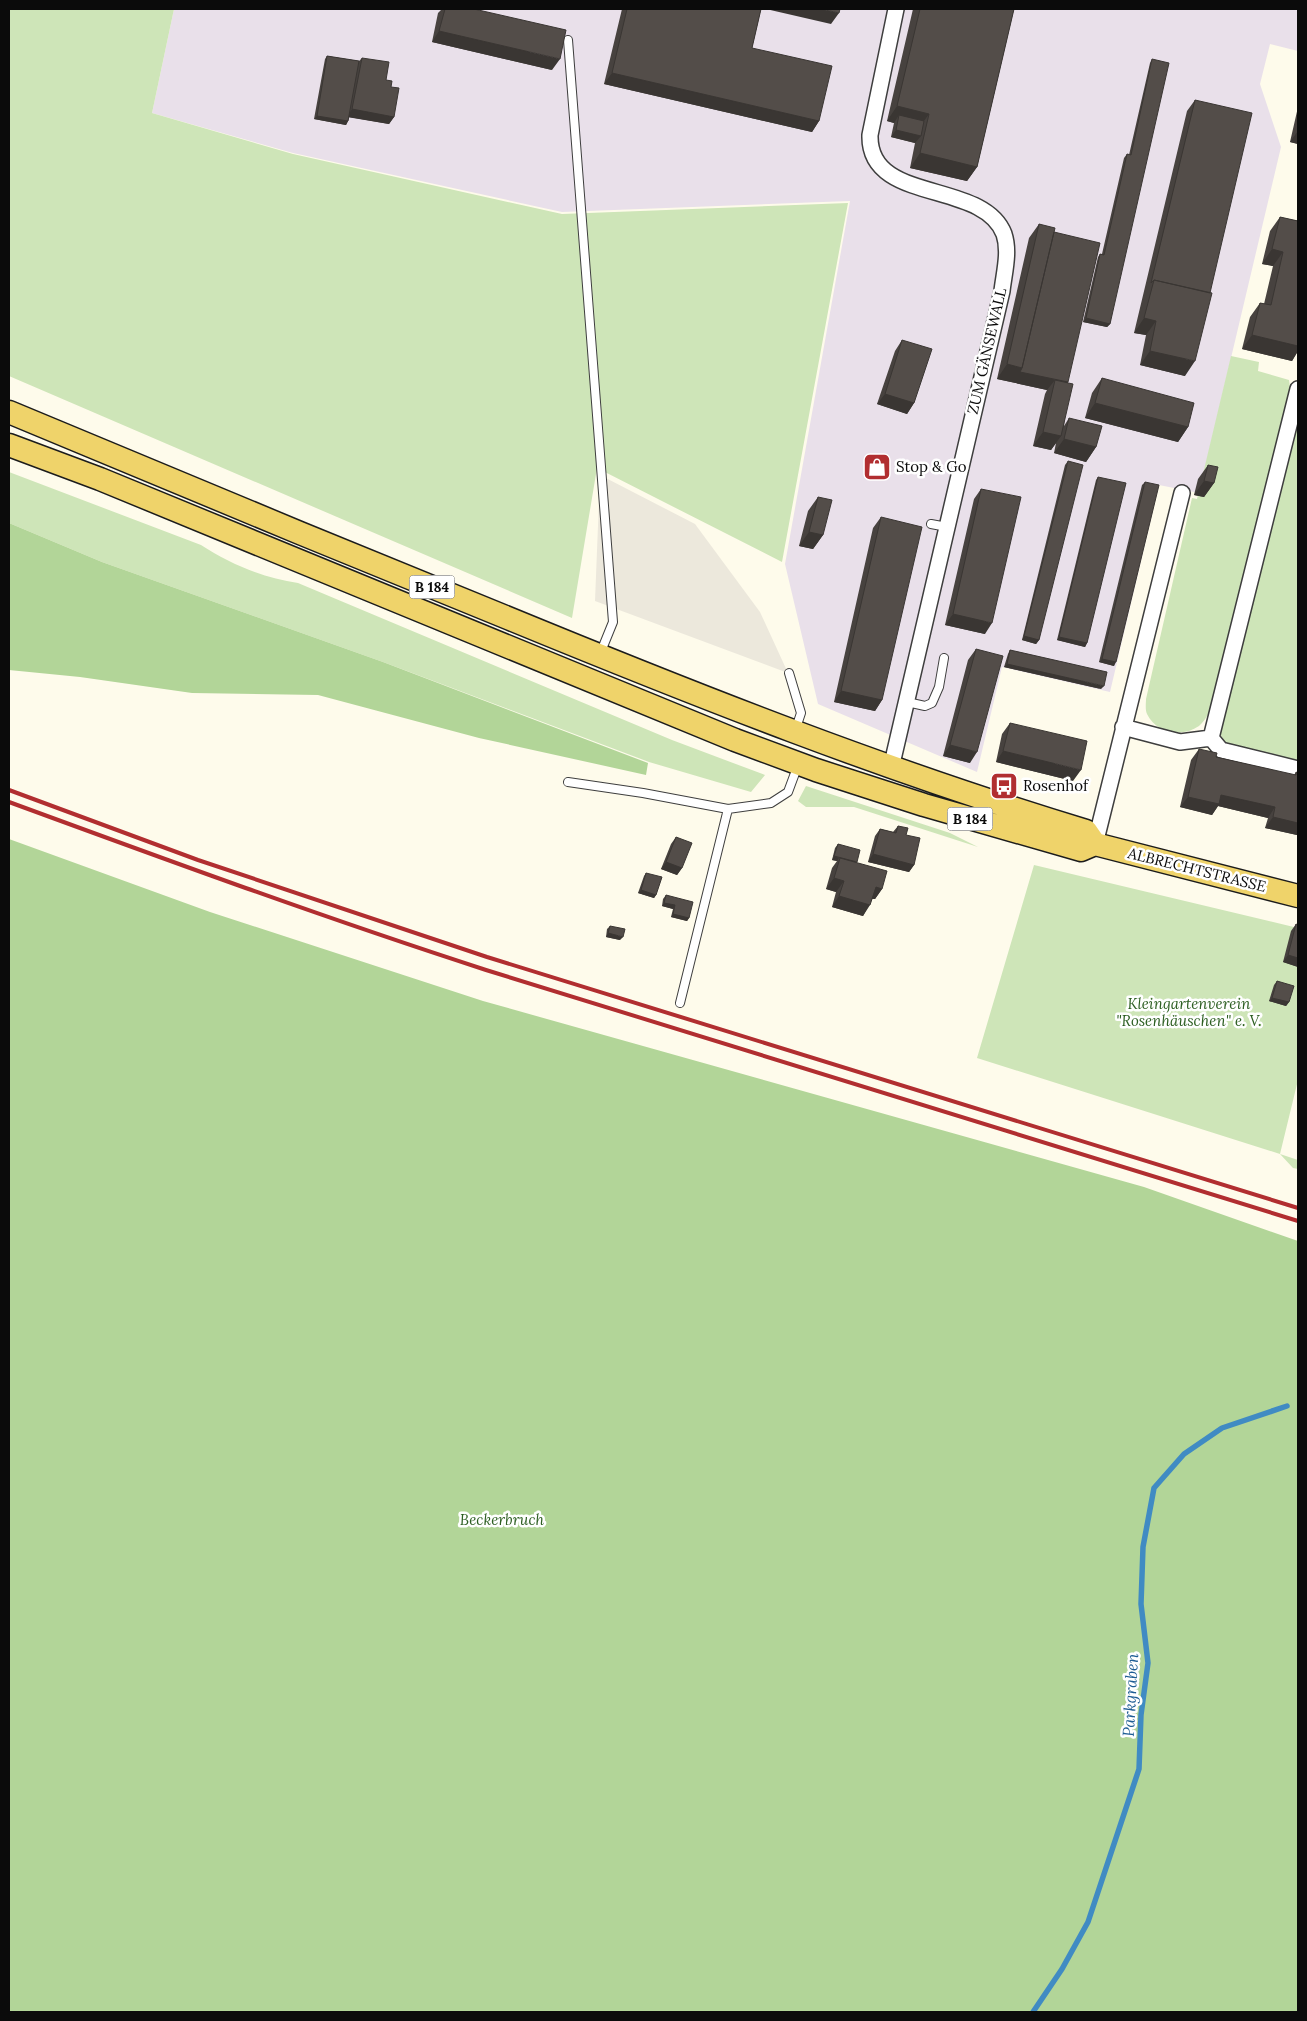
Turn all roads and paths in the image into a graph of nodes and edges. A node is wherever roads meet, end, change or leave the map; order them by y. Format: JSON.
{"nodes":[{"id":1,"x":896,"y":9,"type":"edge"},
{"id":2,"x":568,"y":40,"type":"dead end"},
{"id":3,"x":1298,"y":389,"type":"edge"},
{"id":4,"x":9,"y":412,"type":"edge"},
{"id":5,"x":9,"y":445,"type":"edge"},
{"id":6,"x":1182,"y":493,"type":"dead end"},
{"id":7,"x":931,"y":524,"type":"dead end"},
{"id":8,"x":947,"y":527,"type":"junction"},
{"id":9,"x":599,"y":656,"type":"junction"},
{"id":10,"x":944,"y":658,"type":"dead end"},
{"id":11,"x":789,"y":673,"type":"dead end"},
{"id":12,"x":907,"y":702,"type":"junction"},
{"id":13,"x":1123,"y":727,"type":"junction"},
{"id":14,"x":794,"y":733,"type":"junction"},
{"id":15,"x":1211,"y":738,"type":"junction"},
{"id":16,"x":799,"y":764,"type":"junction"},
{"id":17,"x":891,"y":768,"type":"junction"},
{"id":18,"x":1298,"y":769,"type":"edge"},
{"id":19,"x":568,"y":782,"type":"dead end"},
{"id":20,"x":728,"y":809,"type":"junction"},
{"id":21,"x":1095,"y":844,"type":"junction"},
{"id":22,"x":1298,"y":896,"type":"edge"},
{"id":23,"x":680,"y":1003,"type":"dead end"}],
"edges":[{"from":1,"to":8,"type":"street","name":"ZUM GÄNSEWALL"},
{"from":2,"to":9,"type":"lane"},
{"from":3,"to":15,"type":"street"},
{"from":4,"to":9,"type":"main road","number":"B 184"},
{"from":5,"to":16,"type":"main road","number":"B 184"},
{"from":6,"to":13,"type":"street"},
{"from":7,"to":8,"type":"lane"},
{"from":8,"to":12,"type":"street","name":"ZUM GÄNSEWALL"},
{"from":9,"to":14,"type":"main road","number":"B 184"},
{"from":10,"to":12,"type":"lane"},
{"from":11,"to":14,"type":"lane"},
{"from":12,"to":17,"type":"street","name":"ZUM GÄNSEWALL"},
{"from":13,"to":15,"type":"street"},
{"from":13,"to":21,"type":"street"},
{"from":14,"to":17,"type":"main road","number":"B 184"},
{"from":15,"to":18,"type":"street"},
{"from":16,"to":20,"type":"lane"},
{"from":16,"to":21,"type":"main road","name":"ALBRECHTSTRASSE","number":"B 184"},
{"from":17,"to":21,"type":"main road","name":"ALBRECHTSTRASSE","number":"B 184"},
{"from":19,"to":20,"type":"lane"},
{"from":20,"to":23,"type":"lane"},
{"from":21,"to":22,"type":"main road","name":"ALBRECHTSTRASSE","number":"B 184"}]}
